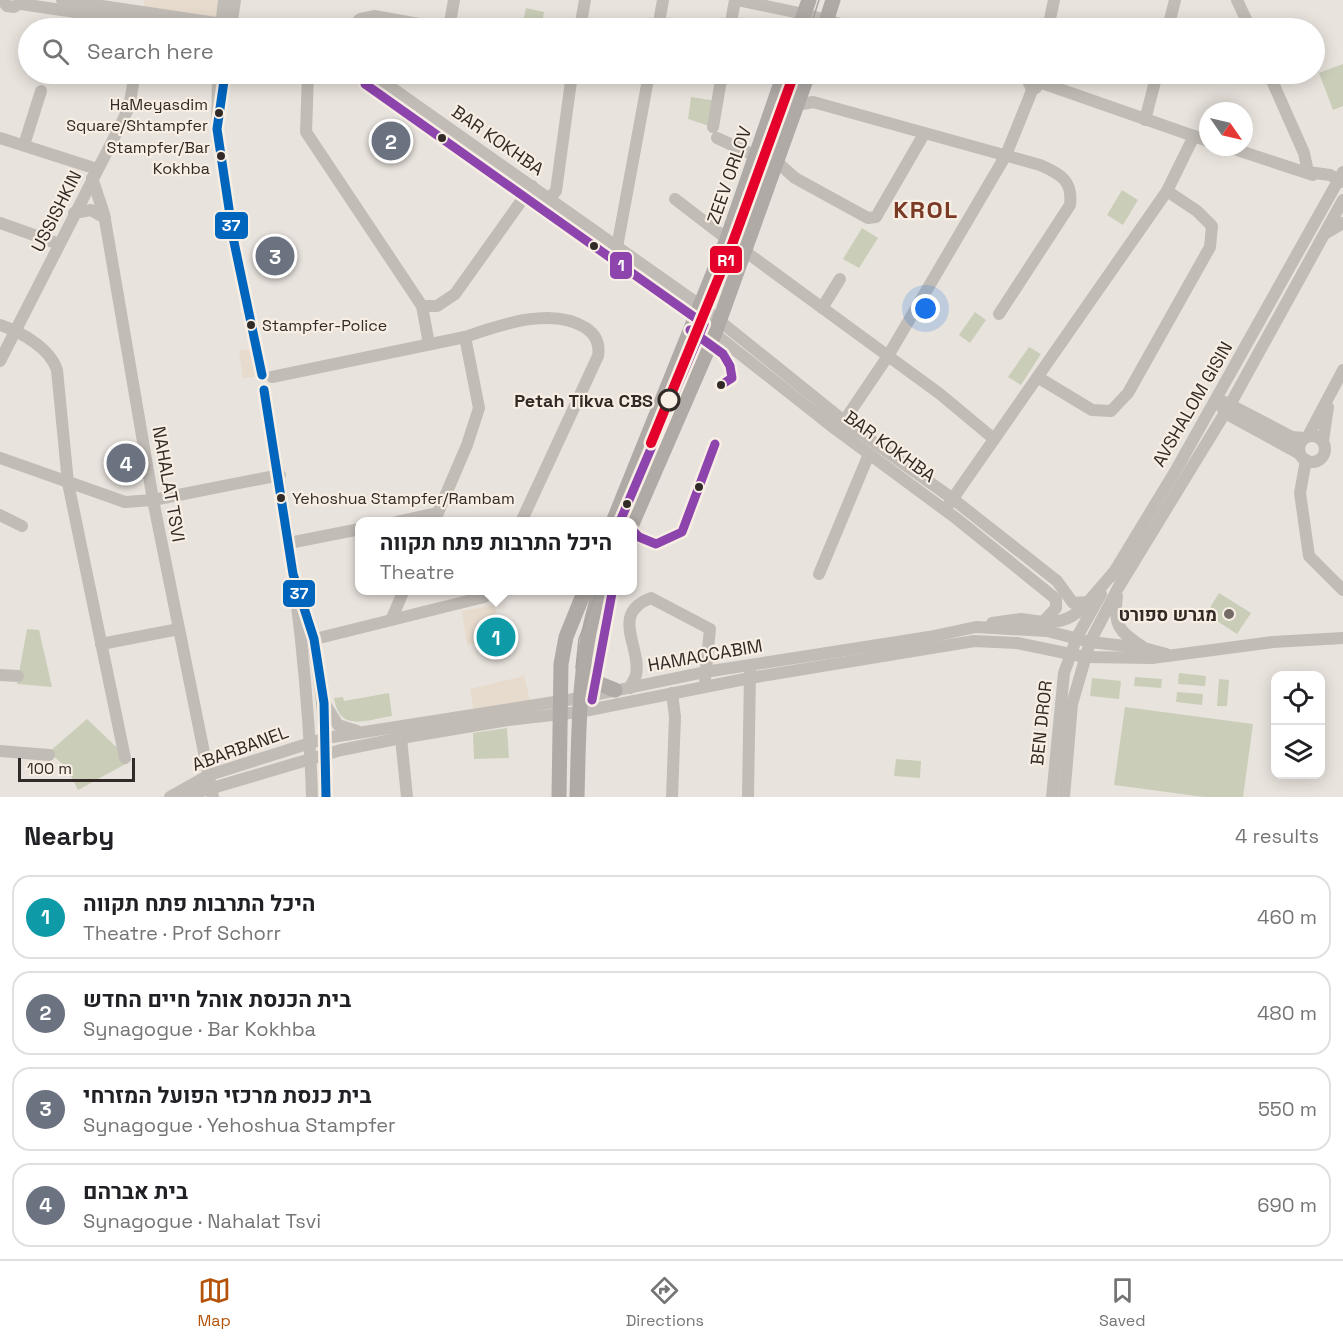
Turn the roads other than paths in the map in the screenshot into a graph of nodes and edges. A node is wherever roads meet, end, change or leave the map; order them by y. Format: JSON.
{"nodes":[{"id":1,"x":62,"y":0,"type":"edge"},
{"id":2,"x":224,"y":0,"type":"edge"},
{"id":3,"x":234,"y":0,"type":"edge"},
{"id":4,"x":454,"y":0,"type":"edge"},
{"id":5,"x":585,"y":0,"type":"edge"},
{"id":6,"x":663,"y":0,"type":"edge"},
{"id":7,"x":736,"y":0,"type":"edge"},
{"id":8,"x":833,"y":0,"type":"edge"},
{"id":9,"x":1054,"y":0,"type":"edge"},
{"id":10,"x":1175,"y":0,"type":"edge"},
{"id":11,"x":1238,"y":0,"type":"edge"},
{"id":12,"x":2,"y":2,"type":"edge"},
{"id":13,"x":23,"y":2,"type":"edge"},
{"id":14,"x":804,"y":14,"type":"edge"},
{"id":15,"x":104,"y":18,"type":"edge"},
{"id":16,"x":171,"y":18,"type":"edge"},
{"id":17,"x":225,"y":18,"type":"edge"},
{"id":18,"x":229,"y":18,"type":"edge"},
{"id":19,"x":365,"y":18,"type":"edge"},
{"id":20,"x":385,"y":18,"type":"edge"},
{"id":21,"x":451,"y":18,"type":"edge"},
{"id":22,"x":582,"y":18,"type":"edge"},
{"id":23,"x":660,"y":18,"type":"edge"},
{"id":24,"x":732,"y":18,"type":"edge"},
{"id":25,"x":828,"y":18,"type":"edge"},
{"id":26,"x":1050,"y":18,"type":"edge"},
{"id":27,"x":1170,"y":18,"type":"edge"},
{"id":28,"x":1246,"y":18,"type":"edge"},
{"id":29,"x":133,"y":84,"type":"edge"},
{"id":30,"x":218,"y":84,"type":"edge"},
{"id":31,"x":222,"y":84,"type":"edge"},
{"id":32,"x":308,"y":84,"type":"edge"},
{"id":33,"x":386,"y":84,"type":"edge"},
{"id":34,"x":571,"y":84,"type":"edge"},
{"id":35,"x":647,"y":84,"type":"edge"},
{"id":36,"x":721,"y":84,"type":"edge"},
{"id":37,"x":781,"y":84,"type":"edge"},
{"id":38,"x":804,"y":84,"type":"edge"},
{"id":39,"x":1034,"y":84,"type":"edge"},
{"id":40,"x":1052,"y":84,"type":"edge"},
{"id":41,"x":1154,"y":84,"type":"edge"},
{"id":42,"x":1273,"y":84,"type":"edge"},
{"id":43,"x":41,"y":91,"type":"dead end"},
{"id":44,"x":219,"y":98,"type":"junction"},
{"id":45,"x":797,"y":105,"type":"junction"},
{"id":46,"x":1145,"y":120,"type":"junction"},
{"id":47,"x":924,"y":134,"type":"junction"},
{"id":48,"x":1194,"y":136,"type":"junction"},
{"id":49,"x":0,"y":138,"type":"edge"},
{"id":50,"x":1199,"y":138,"type":"edge"},
{"id":51,"x":24,"y":145,"type":"junction"},
{"id":52,"x":1006,"y":155,"type":"junction"},
{"id":53,"x":1253,"y":155,"type":"edge"},
{"id":54,"x":756,"y":156,"type":"junction"},
{"id":55,"x":777,"y":162,"type":"junction"},
{"id":56,"x":1343,"y":165,"type":"edge"},
{"id":57,"x":1308,"y":172,"type":"junction"},
{"id":58,"x":94,"y":174,"type":"junction"},
{"id":59,"x":1322,"y":174,"type":"junction"},
{"id":60,"x":1341,"y":181,"type":"edge"},
{"id":61,"x":532,"y":186,"type":"junction"},
{"id":62,"x":1167,"y":191,"type":"junction"},
{"id":63,"x":549,"y":198,"type":"junction"},
{"id":64,"x":675,"y":199,"type":"dead end"},
{"id":65,"x":1343,"y":200,"type":"edge"},
{"id":66,"x":75,"y":213,"type":"junction"},
{"id":67,"x":105,"y":218,"type":"junction"},
{"id":68,"x":1343,"y":223,"type":"edge"},
{"id":69,"x":0,"y":224,"type":"edge"},
{"id":70,"x":1323,"y":236,"type":"junction"},
{"id":71,"x":727,"y":239,"type":"junction"},
{"id":72,"x":59,"y":244,"type":"junction"},
{"id":73,"x":617,"y":247,"type":"junction"},
{"id":74,"x":746,"y":252,"type":"junction"},
{"id":75,"x":840,"y":279,"type":"dead end"},
{"id":76,"x":422,"y":306,"type":"junction"},
{"id":77,"x":822,"y":308,"type":"junction"},
{"id":78,"x":699,"y":312,"type":"junction"},
{"id":79,"x":999,"y":314,"type":"dead end"},
{"id":80,"x":0,"y":325,"type":"edge"},
{"id":81,"x":717,"y":326,"type":"junction"},
{"id":82,"x":16,"y":330,"type":"junction"},
{"id":83,"x":465,"y":337,"type":"junction"},
{"id":84,"x":429,"y":344,"type":"junction"},
{"id":85,"x":888,"y":356,"type":"junction"},
{"id":86,"x":0,"y":361,"type":"edge"},
{"id":87,"x":1343,"y":370,"type":"edge"},
{"id":88,"x":267,"y":376,"type":"junction"},
{"id":89,"x":1039,"y":378,"type":"junction"},
{"id":90,"x":1242,"y":384,"type":"junction"},
{"id":91,"x":1215,"y":400,"type":"junction"},
{"id":92,"x":1329,"y":400,"type":"junction"},
{"id":93,"x":1228,"y":408,"type":"junction"},
{"id":94,"x":1252,"y":420,"type":"junction"},
{"id":95,"x":839,"y":424,"type":"junction"},
{"id":96,"x":1213,"y":434,"type":"junction"},
{"id":97,"x":1306,"y":437,"type":"junction"},
{"id":98,"x":994,"y":439,"type":"junction"},
{"id":99,"x":1323,"y":441,"type":"junction"},
{"id":100,"x":869,"y":454,"type":"junction"},
{"id":101,"x":1303,"y":457,"type":"junction"},
{"id":102,"x":0,"y":458,"type":"edge"},
{"id":103,"x":67,"y":463,"type":"junction"},
{"id":104,"x":48,"y":475,"type":"junction"},
{"id":105,"x":279,"y":475,"type":"junction"},
{"id":106,"x":68,"y":483,"type":"junction"},
{"id":107,"x":87,"y":489,"type":"junction"},
{"id":108,"x":72,"y":500,"type":"junction"},
{"id":109,"x":153,"y":500,"type":"junction"},
{"id":110,"x":949,"y":505,"type":"junction"},
{"id":111,"x":0,"y":515,"type":"edge"},
{"id":112,"x":435,"y":517,"type":"edge"},
{"id":113,"x":523,"y":517,"type":"edge"},
{"id":114,"x":615,"y":517,"type":"edge"},
{"id":115,"x":636,"y":517,"type":"edge"},
{"id":116,"x":22,"y":526,"type":"dead end"},
{"id":117,"x":355,"y":530,"type":"edge"},
{"id":118,"x":289,"y":543,"type":"junction"},
{"id":119,"x":1114,"y":572,"type":"junction"},
{"id":120,"x":294,"y":574,"type":"junction"},
{"id":121,"x":819,"y":574,"type":"dead end"},
{"id":122,"x":1118,"y":588,"type":"junction"},
{"id":123,"x":1343,"y":590,"type":"edge"},
{"id":124,"x":402,"y":595,"type":"edge"},
{"id":125,"x":486,"y":595,"type":"edge"},
{"id":126,"x":584,"y":595,"type":"edge"},
{"id":127,"x":599,"y":595,"type":"edge"},
{"id":128,"x":1088,"y":602,"type":"junction"},
{"id":129,"x":392,"y":618,"type":"junction"},
{"id":130,"x":1043,"y":622,"type":"junction"},
{"id":131,"x":976,"y":627,"type":"junction"},
{"id":132,"x":179,"y":629,"type":"junction"},
{"id":133,"x":1077,"y":638,"type":"junction"},
{"id":134,"x":1343,"y":638,"type":"edge"},
{"id":135,"x":314,"y":639,"type":"junction"},
{"id":136,"x":1090,"y":642,"type":"junction"},
{"id":137,"x":101,"y":644,"type":"junction"},
{"id":138,"x":301,"y":644,"type":"junction"},
{"id":139,"x":1035,"y":646,"type":"junction"},
{"id":140,"x":1144,"y":648,"type":"junction"},
{"id":141,"x":1071,"y":653,"type":"junction"},
{"id":142,"x":1167,"y":654,"type":"junction"},
{"id":143,"x":1085,"y":657,"type":"junction"},
{"id":144,"x":750,"y":664,"type":"junction"},
{"id":145,"x":585,"y":667,"type":"junction"},
{"id":146,"x":705,"y":672,"type":"junction"},
{"id":147,"x":1064,"y":674,"type":"junction"},
{"id":148,"x":0,"y":675,"type":"edge"},
{"id":149,"x":18,"y":676,"type":"dead end"},
{"id":150,"x":750,"y":678,"type":"junction"},
{"id":151,"x":705,"y":687,"type":"junction"},
{"id":152,"x":622,"y":689,"type":"junction"},
{"id":153,"x":672,"y":693,"type":"junction"},
{"id":154,"x":324,"y":703,"type":"junction"},
{"id":155,"x":580,"y":705,"type":"junction"},
{"id":156,"x":561,"y":707,"type":"junction"},
{"id":157,"x":361,"y":732,"type":"junction"},
{"id":158,"x":326,"y":738,"type":"junction"},
{"id":159,"x":401,"y":738,"type":"junction"},
{"id":160,"x":310,"y":742,"type":"junction"},
{"id":161,"x":0,"y":751,"type":"edge"},
{"id":162,"x":49,"y":755,"type":"dead end"},
{"id":163,"x":326,"y":755,"type":"junction"},
{"id":164,"x":125,"y":758,"type":"dead end"},
{"id":165,"x":311,"y":759,"type":"junction"},
{"id":166,"x":211,"y":786,"type":"edge"},
{"id":167,"x":170,"y":797,"type":"edge"},
{"id":168,"x":182,"y":797,"type":"edge"},
{"id":169,"x":312,"y":797,"type":"edge"},
{"id":170,"x":326,"y":797,"type":"edge"},
{"id":171,"x":407,"y":797,"type":"edge"},
{"id":172,"x":559,"y":797,"type":"edge"},
{"id":173,"x":577,"y":797,"type":"edge"},
{"id":174,"x":672,"y":797,"type":"edge"},
{"id":175,"x":748,"y":797,"type":"edge"},
{"id":176,"x":1052,"y":797,"type":"edge"},
{"id":177,"x":1064,"y":797,"type":"edge"}],
"edges":[{"from":1,"to":16,"type":"street"},
{"from":2,"to":17,"type":"street"},
{"from":3,"to":18,"type":"street"},
{"from":4,"to":21,"type":"street"},
{"from":5,"to":22,"type":"street"},
{"from":6,"to":23,"type":"street"},
{"from":7,"to":14,"type":"street"},
{"from":7,"to":24,"type":"street"},
{"from":8,"to":25,"type":"main road"},
{"from":9,"to":26,"type":"street"},
{"from":10,"to":27,"type":"street"},
{"from":11,"to":28,"type":"street"},
{"from":12,"to":13,"type":"street"},
{"from":13,"to":15,"type":"street"},
{"from":19,"to":20,"type":"street"},
{"from":29,"to":58,"type":"street","name":"USSISHKIN"},
{"from":30,"to":44,"type":"street"},
{"from":31,"to":44,"type":"street"},
{"from":32,"to":76,"type":"street"},
{"from":33,"to":61,"type":"street","name":"BAR KOKHBA"},
{"from":34,"to":63,"type":"street"},
{"from":35,"to":73,"type":"street"},
{"from":36,"to":54,"type":"street"},
{"from":37,"to":54,"type":"main road","name":"ZEEV ORLOV"},
{"from":38,"to":45,"type":"main road"},
{"from":39,"to":52,"type":"street"},
{"from":40,"to":46,"type":"street"},
{"from":41,"to":46,"type":"street"},
{"from":42,"to":57,"type":"street"},
{"from":43,"to":51,"type":"street"},
{"from":44,"to":88,"type":"street"},
{"from":45,"to":47,"type":"street"},
{"from":45,"to":55,"type":"main road"},
{"from":46,"to":48,"type":"street"},
{"from":47,"to":52,"type":"street"},
{"from":47,"to":55,"type":"street"},
{"from":48,"to":50,"type":"street"},
{"from":48,"to":62,"type":"street"},
{"from":49,"to":51,"type":"street"},
{"from":51,"to":58,"type":"street"},
{"from":52,"to":79,"type":"street"},
{"from":52,"to":85,"type":"street"},
{"from":53,"to":57,"type":"street"},
{"from":54,"to":71,"type":"main road","name":"ZEEV ORLOV"},
{"from":55,"to":74,"type":"main road"},
{"from":56,"to":59,"type":"street"},
{"from":57,"to":59,"type":"street"},
{"from":57,"to":60,"type":"street"},
{"from":58,"to":66,"type":"street","name":"USSISHKIN"},
{"from":58,"to":67,"type":"street","name":"NAHALAT TSVI"},
{"from":59,"to":60,"type":"street"},
{"from":60,"to":91,"type":"street","name":"AVSHALOM GISIN"},
{"from":61,"to":63,"type":"street","name":"BAR KOKHBA"},
{"from":61,"to":76,"type":"street"},
{"from":62,"to":89,"type":"street"},
{"from":62,"to":89,"type":"street"},
{"from":63,"to":73,"type":"street","name":"BAR KOKHBA"},
{"from":64,"to":71,"type":"street"},
{"from":65,"to":70,"type":"street","name":"AVSHALOM GISIN"},
{"from":66,"to":67,"type":"street"},
{"from":66,"to":72,"type":"street","name":"USSISHKIN"},
{"from":67,"to":109,"type":"street","name":"NAHALAT TSVI"},
{"from":68,"to":70,"type":"street"},
{"from":69,"to":72,"type":"street"},
{"from":70,"to":90,"type":"street","name":"AVSHALOM GISIN"},
{"from":71,"to":78,"type":"main road","name":"ZEEV ORLOV"},
{"from":72,"to":82,"type":"street","name":"USSISHKIN"},
{"from":73,"to":78,"type":"street","name":"BAR KOKHBA"},
{"from":74,"to":77,"type":"street"},
{"from":74,"to":81,"type":"main road"},
{"from":75,"to":77,"type":"street"},
{"from":76,"to":84,"type":"street"},
{"from":77,"to":85,"type":"street"},
{"from":78,"to":81,"type":"street","name":"BAR KOKHBA"},
{"from":78,"to":114,"type":"main road","name":"ZEEV ORLOV"},
{"from":80,"to":82,"type":"street"},
{"from":81,"to":95,"type":"street","name":"BAR KOKHBA"},
{"from":81,"to":115,"type":"main road"},
{"from":82,"to":86,"type":"street","name":"USSISHKIN"},
{"from":82,"to":103,"type":"street"},
{"from":83,"to":84,"type":"street"},
{"from":83,"to":112,"type":"street"},
{"from":83,"to":113,"type":"street"},
{"from":84,"to":88,"type":"street"},
{"from":85,"to":95,"type":"street"},
{"from":85,"to":98,"type":"street"},
{"from":87,"to":92,"type":"street"},
{"from":88,"to":105,"type":"street"},
{"from":89,"to":98,"type":"street"},
{"from":90,"to":93,"type":"street","name":"AVSHALOM GISIN"},
{"from":90,"to":94,"type":"street"},
{"from":91,"to":93,"type":"street"},
{"from":91,"to":119,"type":"street","name":"AVSHALOM GISIN"},
{"from":92,"to":97,"type":"street"},
{"from":92,"to":99,"type":"street"},
{"from":93,"to":94,"type":"street"},
{"from":93,"to":96,"type":"street","name":"AVSHALOM GISIN"},
{"from":94,"to":96,"type":"street"},
{"from":94,"to":97,"type":"street"},
{"from":94,"to":101,"type":"street"},
{"from":95,"to":100,"type":"street","name":"BAR KOKHBA"},
{"from":95,"to":110,"type":"street","name":"BAR KOKHBA"},
{"from":96,"to":122,"type":"street","name":"AVSHALOM GISIN"},
{"from":97,"to":99,"type":"street"},
{"from":97,"to":101,"type":"street"},
{"from":98,"to":110,"type":"street"},
{"from":99,"to":101,"type":"street"},
{"from":100,"to":110,"type":"street","name":"BAR KOKHBA"},
{"from":100,"to":121,"type":"street"},
{"from":101,"to":123,"type":"street"},
{"from":102,"to":104,"type":"street"},
{"from":103,"to":104,"type":"street"},
{"from":103,"to":106,"type":"street"},
{"from":104,"to":106,"type":"street"},
{"from":105,"to":109,"type":"street"},
{"from":105,"to":118,"type":"street"},
{"from":106,"to":107,"type":"street"},
{"from":106,"to":108,"type":"street"},
{"from":107,"to":108,"type":"street"},
{"from":107,"to":109,"type":"street"},
{"from":108,"to":137,"type":"street"},
{"from":109,"to":132,"type":"street","name":"NAHALAT TSVI"},
{"from":110,"to":128,"type":"street","name":"BAR KOKHBA"},
{"from":110,"to":130,"type":"street","name":"BAR KOKHBA"},
{"from":111,"to":116,"type":"street"},
{"from":117,"to":118,"type":"street"},
{"from":118,"to":120,"type":"street"},
{"from":119,"to":128,"type":"street"},
{"from":119,"to":133,"type":"street","name":"AVSHALOM GISIN"},
{"from":120,"to":135,"type":"street"},
{"from":120,"to":138,"type":"street"},
{"from":122,"to":136,"type":"street","name":"AVSHALOM GISIN"},
{"from":122,"to":140,"type":"street"},
{"from":124,"to":129,"type":"street"},
{"from":125,"to":129,"type":"street"},
{"from":126,"to":156,"type":"main road"},
{"from":127,"to":145,"type":"main road"},
{"from":128,"to":130,"type":"street"},
{"from":129,"to":135,"type":"street"},
{"from":130,"to":131,"type":"street"},
{"from":131,"to":133,"type":"street","name":"HAMACCABIM"},
{"from":131,"to":144,"type":"street","name":"HAMACCABIM"},
{"from":132,"to":137,"type":"street"},
{"from":132,"to":166,"type":"street","name":"NAHALAT TSVI"},
{"from":133,"to":136,"type":"street","name":"HAMACCABIM"},
{"from":133,"to":141,"type":"street","name":"AVSHALOM GISIN"},
{"from":134,"to":142,"type":"street","name":"HAMACCABIM"},
{"from":135,"to":138,"type":"street"},
{"from":135,"to":154,"type":"street"},
{"from":136,"to":140,"type":"street","name":"HAMACCABIM"},
{"from":136,"to":143,"type":"street","name":"AVSHALOM GISIN"},
{"from":137,"to":164,"type":"street"},
{"from":138,"to":160,"type":"street"},
{"from":139,"to":141,"type":"street","name":"HAMACCABIM"},
{"from":139,"to":147,"type":"street"},
{"from":139,"to":150,"type":"street","name":"HAMACCABIM"},
{"from":140,"to":142,"type":"street"},
{"from":141,"to":143,"type":"street","name":"HAMACCABIM"},
{"from":141,"to":147,"type":"street","name":"BEN DROR"},
{"from":142,"to":143,"type":"street","name":"HAMACCABIM"},
{"from":143,"to":177,"type":"street","name":"BEN DROR"},
{"from":144,"to":146,"type":"street","name":"HAMACCABIM"},
{"from":144,"to":150,"type":"street"},
{"from":145,"to":152,"type":"main road"},
{"from":145,"to":155,"type":"main road"},
{"from":146,"to":151,"type":"street"},
{"from":146,"to":152,"type":"street","name":"HAMACCABIM"},
{"from":146,"to":152,"type":"street"},
{"from":147,"to":176,"type":"street","name":"BEN DROR"},
{"from":148,"to":149,"type":"street"},
{"from":150,"to":151,"type":"street","name":"HAMACCABIM"},
{"from":150,"to":175,"type":"street"},
{"from":151,"to":153,"type":"street","name":"HAMACCABIM"},
{"from":152,"to":155,"type":"street","name":"HAMACCABIM"},
{"from":153,"to":155,"type":"street","name":"HAMACCABIM"},
{"from":153,"to":174,"type":"street"},
{"from":154,"to":157,"type":"street"},
{"from":154,"to":158,"type":"street"},
{"from":155,"to":156,"type":"street","name":"HAMACCABIM"},
{"from":155,"to":173,"type":"main road"},
{"from":156,"to":157,"type":"street","name":"HAMACCABIM"},
{"from":156,"to":159,"type":"street","name":"HAMACCABIM"},
{"from":156,"to":172,"type":"main road"},
{"from":157,"to":158,"type":"street","name":"HAMACCABIM"},
{"from":158,"to":160,"type":"street","name":"ABARBANEL"},
{"from":158,"to":163,"type":"street"},
{"from":159,"to":163,"type":"street","name":"HAMACCABIM"},
{"from":159,"to":171,"type":"street"},
{"from":160,"to":165,"type":"street"},
{"from":160,"to":166,"type":"street","name":"ABARBANEL"},
{"from":161,"to":162,"type":"street"},
{"from":163,"to":165,"type":"street","name":"ABARBANEL"},
{"from":163,"to":170,"type":"street"},
{"from":165,"to":166,"type":"street","name":"ABARBANEL"},
{"from":165,"to":169,"type":"street"},
{"from":166,"to":167,"type":"street","name":"ABARBANEL"},
{"from":166,"to":168,"type":"street","name":"ABARBANEL"}]}
